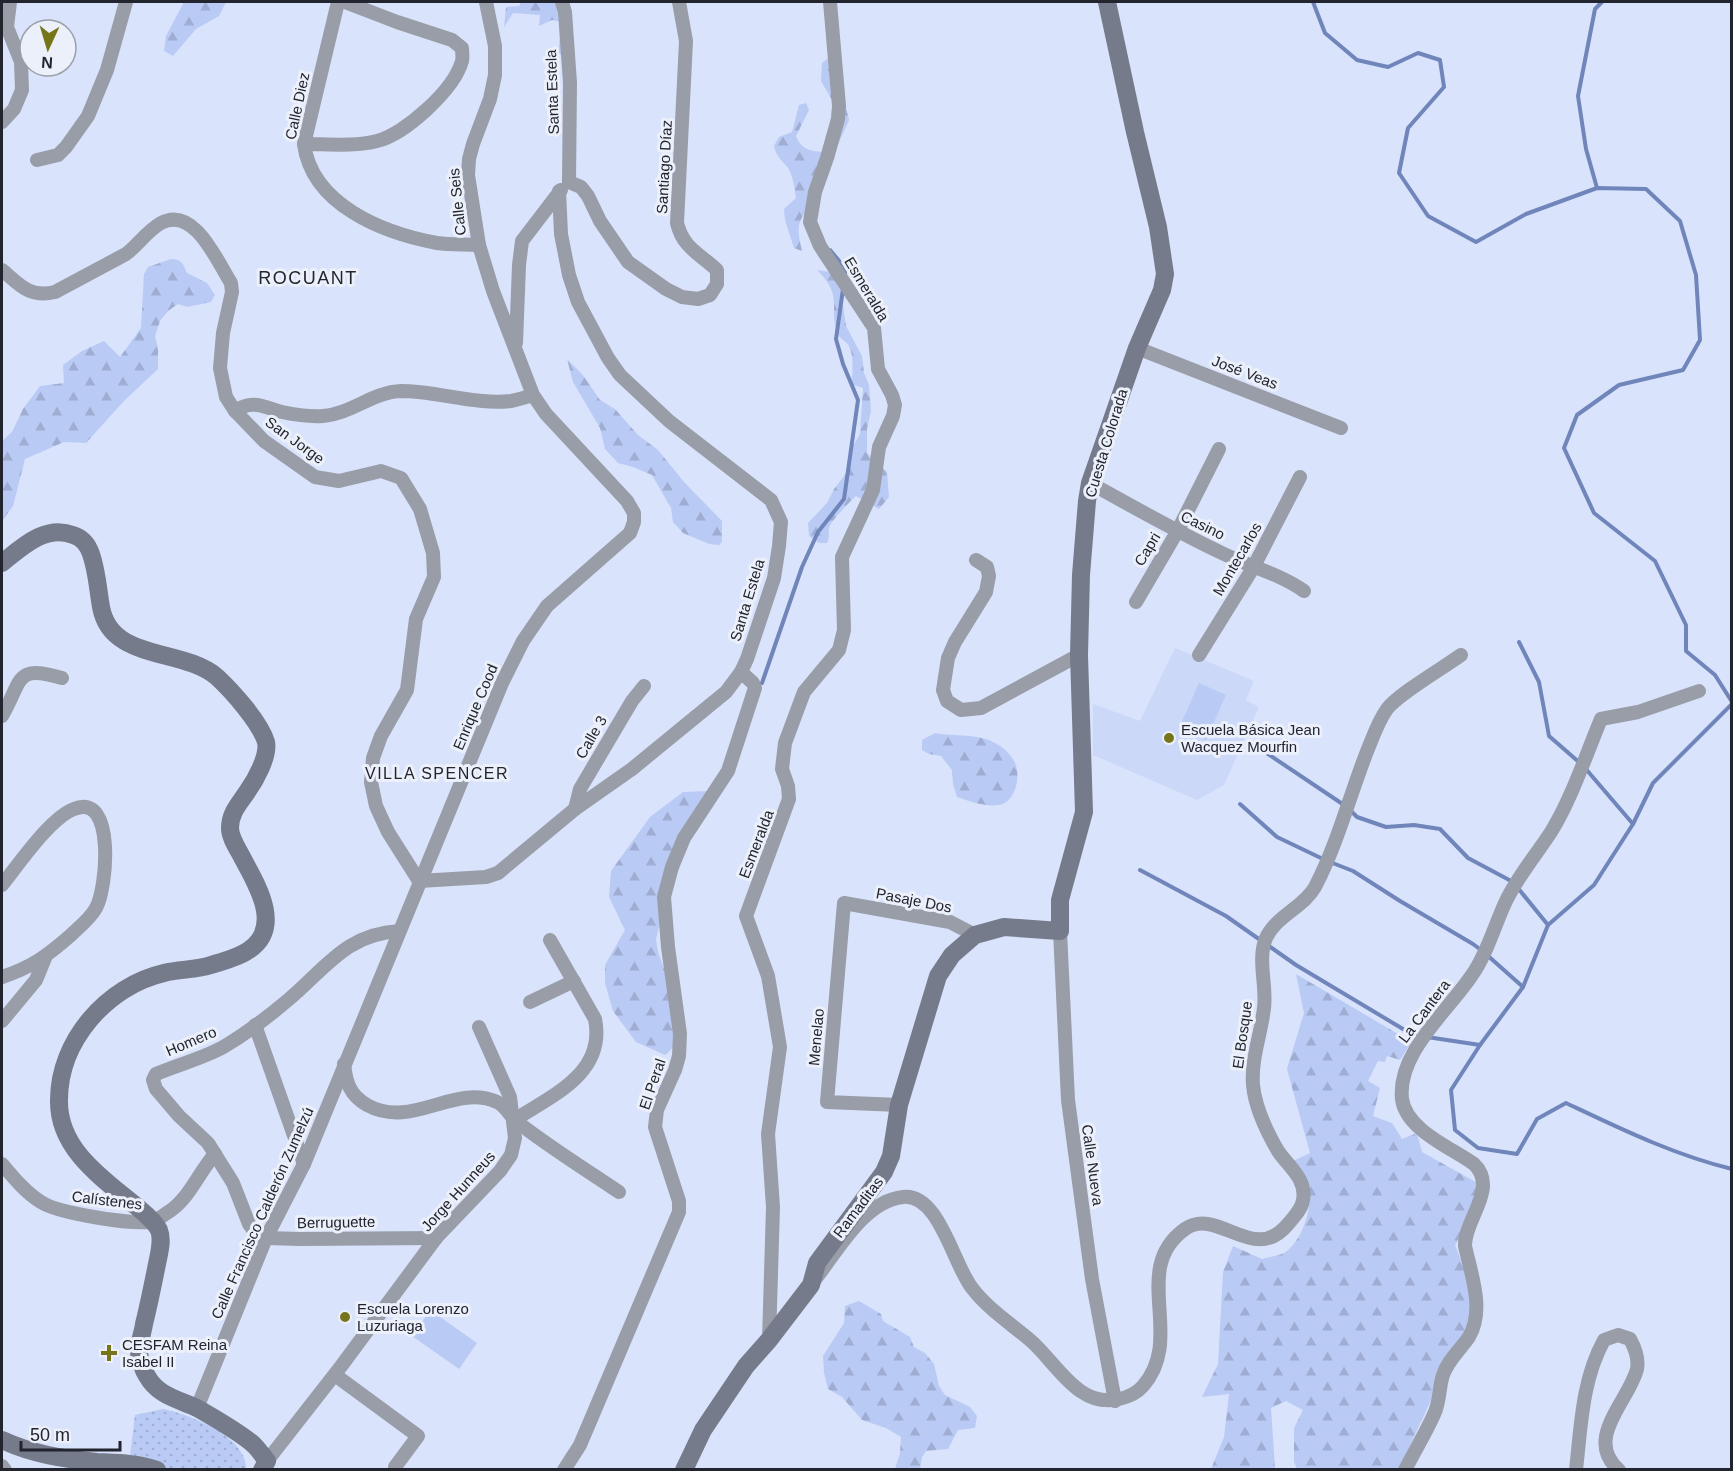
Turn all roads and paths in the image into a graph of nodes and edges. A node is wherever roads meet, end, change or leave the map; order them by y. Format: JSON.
{"nodes":[{"id":1,"x":10,"y":2,"type":"edge"},
{"id":2,"x":126,"y":2,"type":"edge"},
{"id":3,"x":338,"y":2,"type":"edge"},
{"id":4,"x":345,"y":2,"type":"edge"},
{"id":5,"x":486,"y":2,"type":"edge"},
{"id":6,"x":562,"y":2,"type":"edge"},
{"id":7,"x":679,"y":2,"type":"edge"},
{"id":8,"x":830,"y":2,"type":"edge"},
{"id":9,"x":1107,"y":2,"type":"edge"},
{"id":10,"x":2,"y":122,"type":"edge"},
{"id":11,"x":304,"y":144,"type":"junction"},
{"id":12,"x":37,"y":160,"type":"dead end"},
{"id":13,"x":564,"y":187,"type":"junction"},
{"id":14,"x":479,"y":245,"type":"junction"},
{"id":15,"x":2,"y":270,"type":"edge"},
{"id":16,"x":1137,"y":348,"type":"junction"},
{"id":17,"x":516,"y":351,"type":"junction"},
{"id":18,"x":533,"y":395,"type":"junction"},
{"id":19,"x":235,"y":411,"type":"junction"},
{"id":20,"x":1341,"y":428,"type":"dead end"},
{"id":21,"x":1219,"y":449,"type":"dead end"},
{"id":22,"x":1300,"y":477,"type":"dead end"},
{"id":23,"x":1090,"y":483,"type":"junction"},
{"id":24,"x":1177,"y":532,"type":"junction"},
{"id":25,"x":976,"y":560,"type":"dead end"},
{"id":26,"x":2,"y":563,"type":"edge"},
{"id":27,"x":1253,"y":568,"type":"junction"},
{"id":28,"x":1304,"y":591,"type":"dead end"},
{"id":29,"x":1136,"y":602,"type":"dead end"},
{"id":30,"x":1079,"y":655,"type":"junction"},
{"id":31,"x":1199,"y":655,"type":"dead end"},
{"id":32,"x":1461,"y":655,"type":"dead end"},
{"id":33,"x":741,"y":672,"type":"junction"},
{"id":34,"x":63,"y":678,"type":"dead end"},
{"id":35,"x":644,"y":686,"type":"dead end"},
{"id":36,"x":1700,"y":691,"type":"dead end"},
{"id":37,"x":2,"y":716,"type":"edge"},
{"id":38,"x":575,"y":809,"type":"junction"},
{"id":39,"x":419,"y":881,"type":"junction"},
{"id":40,"x":2,"y":885,"type":"edge"},
{"id":41,"x":844,"y":903,"type":"joint"},
{"id":42,"x":399,"y":931,"type":"junction"},
{"id":43,"x":1060,"y":931,"type":"junction"},
{"id":44,"x":975,"y":935,"type":"junction"},
{"id":45,"x":550,"y":940,"type":"dead end"},
{"id":46,"x":45,"y":958,"type":"junction"},
{"id":47,"x":2,"y":977,"type":"edge"},
{"id":48,"x":574,"y":981,"type":"junction"},
{"id":49,"x":530,"y":1002,"type":"dead end"},
{"id":50,"x":2,"y":1021,"type":"edge"},
{"id":51,"x":255,"y":1025,"type":"junction"},
{"id":52,"x":478,"y":1027,"type":"dead end"},
{"id":53,"x":344,"y":1064,"type":"junction"},
{"id":54,"x":899,"y":1105,"type":"junction"},
{"id":55,"x":514,"y":1120,"type":"junction"},
{"id":56,"x":215,"y":1154,"type":"junction"},
{"id":57,"x":2,"y":1164,"type":"edge"},
{"id":58,"x":304,"y":1164,"type":"junction"},
{"id":59,"x":619,"y":1192,"type":"dead end"},
{"id":60,"x":153,"y":1221,"type":"junction"},
{"id":61,"x":266,"y":1238,"type":"junction"},
{"id":62,"x":436,"y":1238,"type":"junction"},
{"id":63,"x":811,"y":1285,"type":"junction"},
{"id":64,"x":769,"y":1340,"type":"junction"},
{"id":65,"x":335,"y":1374,"type":"junction"},
{"id":66,"x":1115,"y":1401,"type":"junction"},
{"id":67,"x":197,"y":1408,"type":"junction"},
{"id":68,"x":2,"y":1440,"type":"edge"},
{"id":69,"x":265,"y":1465,"type":"edge"},
{"id":70,"x":2,"y":1466,"type":"edge"},
{"id":71,"x":395,"y":1467,"type":"dead end"},
{"id":72,"x":5,"y":1470,"type":"edge"},
{"id":73,"x":157,"y":1470,"type":"edge"},
{"id":74,"x":564,"y":1470,"type":"edge"},
{"id":75,"x":684,"y":1470,"type":"edge"},
{"id":76,"x":1405,"y":1470,"type":"edge"},
{"id":77,"x":1576,"y":1470,"type":"edge"},
{"id":78,"x":1619,"y":1470,"type":"edge"}],
"edges":[{"from":1,"to":10,"type":"street"},
{"from":2,"to":12,"type":"street"},
{"from":3,"to":11,"type":"street","name":"Calle Diez"},
{"from":4,"to":11,"type":"street"},
{"from":5,"to":14,"type":"street","name":"Calle Seis"},
{"from":6,"to":13,"type":"street","name":"Santa Estela"},
{"from":7,"to":13,"type":"street","name":"Santiago Díaz"},
{"from":8,"to":64,"type":"street","name":"Esmeralda"},
{"from":9,"to":16,"type":"street","name":"Cuesta Colorada"},
{"from":11,"to":14,"type":"street","name":"Calle Diez"},
{"from":13,"to":17,"type":"street"},
{"from":13,"to":33,"type":"street","name":"Santa Estela"},
{"from":14,"to":17,"type":"street","name":"Calle Seis"},
{"from":15,"to":19,"type":"street","name":"San Jorge"},
{"from":16,"to":20,"type":"street","name":"José Veas"},
{"from":16,"to":23,"type":"street","name":"Cuesta Colorada"},
{"from":17,"to":18,"type":"street","name":"Calle Seis"},
{"from":18,"to":19,"type":"street"},
{"from":18,"to":39,"type":"street","name":"Enrique Cood"},
{"from":19,"to":39,"type":"street","name":"San Jorge"},
{"from":21,"to":24,"type":"street","name":"Capri"},
{"from":22,"to":27,"type":"street","name":"Montecarlos"},
{"from":23,"to":24,"type":"street","name":"Casino"},
{"from":23,"to":30,"type":"street","name":"Cuesta Colorada"},
{"from":24,"to":27,"type":"street","name":"Casino"},
{"from":24,"to":29,"type":"street","name":"Capri"},
{"from":25,"to":30,"type":"street"},
{"from":26,"to":60,"type":"street"},
{"from":27,"to":28,"type":"street","name":"Casino"},
{"from":27,"to":31,"type":"street","name":"Montecarlos"},
{"from":30,"to":43,"type":"street","name":"Cuesta Colorada"},
{"from":32,"to":66,"type":"street","name":"El Bosque"},
{"from":33,"to":38,"type":"street","name":"Santa Estela"},
{"from":33,"to":74,"type":"street","name":"El Peral"},
{"from":34,"to":37,"type":"street"},
{"from":35,"to":38,"type":"street","name":"Calle 3"},
{"from":36,"to":76,"type":"street","name":"La Cantera"},
{"from":38,"to":39,"type":"street","name":"Santa Estela"},
{"from":39,"to":42,"type":"street","name":"Enrique Cood"},
{"from":40,"to":46,"type":"street"},
{"from":41,"to":44,"type":"street","name":"Pasaje Dos"},
{"from":41,"to":54,"type":"street","name":"Menelao"},
{"from":42,"to":51,"type":"street","name":"Homero"},
{"from":42,"to":53,"type":"street","name":"Enrique Cood"},
{"from":43,"to":44,"type":"street","name":"Ramaditas"},
{"from":43,"to":66,"type":"street","name":"Calle Nueva"},
{"from":44,"to":54,"type":"street","name":"Ramaditas"},
{"from":45,"to":48,"type":"street"},
{"from":46,"to":47,"type":"street"},
{"from":46,"to":50,"type":"street"},
{"from":48,"to":49,"type":"street"},
{"from":48,"to":55,"type":"street"},
{"from":51,"to":56,"type":"street","name":"Homero"},
{"from":51,"to":58,"type":"street"},
{"from":52,"to":55,"type":"street","name":"Jorge Hunneus"},
{"from":53,"to":55,"type":"street"},
{"from":53,"to":58,"type":"street","name":"Calle Francisco Calderón Zumelzú"},
{"from":54,"to":63,"type":"street","name":"Ramaditas"},
{"from":55,"to":59,"type":"street"},
{"from":55,"to":62,"type":"street","name":"Jorge Hunneus"},
{"from":56,"to":60,"type":"street"},
{"from":56,"to":61,"type":"street"},
{"from":57,"to":60,"type":"street","name":"Calístenes"},
{"from":58,"to":61,"type":"street","name":"Calle Francisco Calderón Zumelzú"},
{"from":60,"to":67,"type":"street"},
{"from":61,"to":62,"type":"street","name":"Berruguette"},
{"from":61,"to":67,"type":"street","name":"Calle Francisco Calderón Zumelzú"},
{"from":62,"to":65,"type":"street","name":"Jorge Hunneus"},
{"from":63,"to":64,"type":"street","name":"Ramaditas"},
{"from":63,"to":66,"type":"street"},
{"from":64,"to":75,"type":"street","name":"Ramaditas"},
{"from":65,"to":69,"type":"street","name":"Jorge Hunneus"},
{"from":65,"to":71,"type":"street"},
{"from":67,"to":69,"type":"street"},
{"from":68,"to":73,"type":"street"},
{"from":70,"to":72,"type":"street"},
{"from":77,"to":78,"type":"street"}]}
